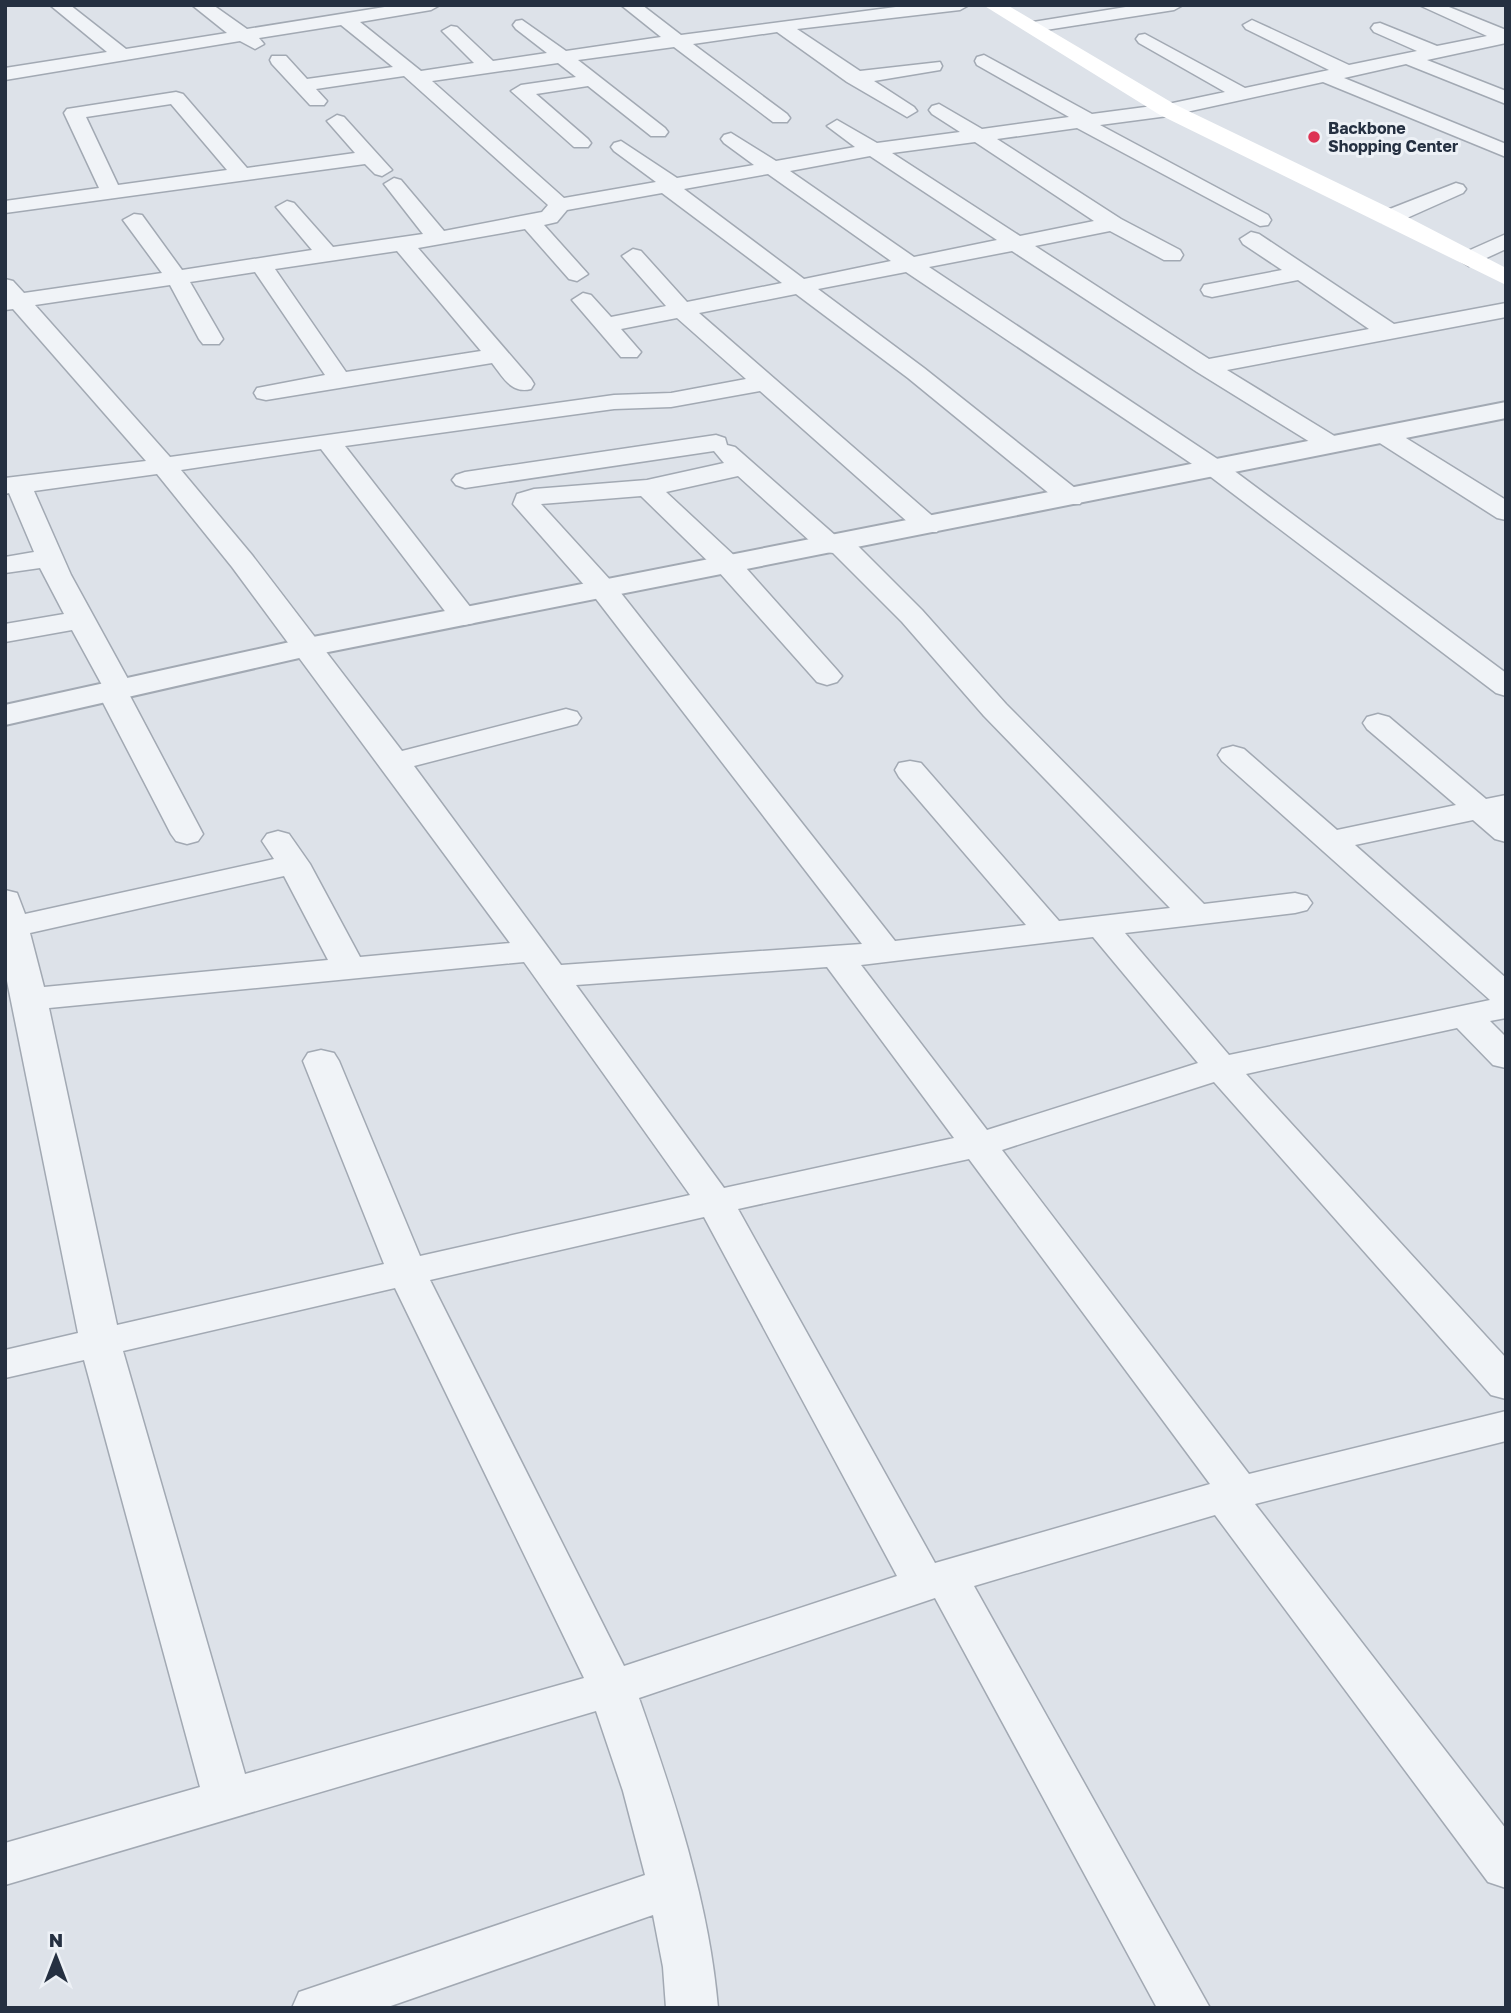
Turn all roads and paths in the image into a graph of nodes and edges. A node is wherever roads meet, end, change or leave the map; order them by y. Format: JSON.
{"nodes":[{"id":1,"x":59,"y":5,"type":"edge"},
{"id":2,"x":201,"y":5,"type":"edge"},
{"id":3,"x":431,"y":5,"type":"edge"},
{"id":4,"x":630,"y":5,"type":"edge"},
{"id":5,"x":792,"y":5,"type":"edge"},
{"id":6,"x":960,"y":5,"type":"edge"},
{"id":7,"x":993,"y":5,"type":"edge"},
{"id":8,"x":1174,"y":5,"type":"edge"},
{"id":9,"x":1428,"y":5,"type":"edge"},
{"id":10,"x":1125,"y":9,"type":"edge"},
{"id":11,"x":345,"y":19,"type":"junction"},
{"id":12,"x":818,"y":21,"type":"junction"},
{"id":13,"x":522,"y":25,"type":"dead end"},
{"id":14,"x":1252,"y":25,"type":"dead end"},
{"id":15,"x":781,"y":27,"type":"junction"},
{"id":16,"x":1032,"y":27,"type":"junction"},
{"id":17,"x":1380,"y":28,"type":"dead end"},
{"id":18,"x":451,"y":31,"type":"dead end"},
{"id":19,"x":244,"y":36,"type":"junction"},
{"id":20,"x":1506,"y":37,"type":"edge"},
{"id":21,"x":1145,"y":39,"type":"dead end"},
{"id":22,"x":678,"y":42,"type":"junction"},
{"id":23,"x":1436,"y":52,"type":"junction"},
{"id":24,"x":124,"y":56,"type":"junction"},
{"id":25,"x":561,"y":57,"type":"junction"},
{"id":26,"x":1407,"y":58,"type":"junction"},
{"id":27,"x":985,"y":61,"type":"dead end"},
{"id":28,"x":933,"y":66,"type":"dead end"},
{"id":29,"x":489,"y":67,"type":"junction"},
{"id":30,"x":1346,"y":71,"type":"junction"},
{"id":31,"x":5,"y":74,"type":"edge"},
{"id":32,"x":412,"y":74,"type":"junction"},
{"id":33,"x":1324,"y":76,"type":"junction"},
{"id":34,"x":854,"y":78,"type":"junction"},
{"id":35,"x":592,"y":80,"type":"junction"},
{"id":36,"x":302,"y":85,"type":"junction"},
{"id":37,"x":1243,"y":94,"type":"junction"},
{"id":38,"x":1506,"y":98,"type":"edge"},
{"id":39,"x":319,"y":103,"type":"dead end"},
{"id":40,"x":939,"y":110,"type":"dead end"},
{"id":41,"x":1168,"y":110,"type":"junction"},
{"id":42,"x":907,"y":111,"type":"dead end"},
{"id":43,"x":780,"y":118,"type":"dead end"},
{"id":44,"x":337,"y":121,"type":"dead end"},
{"id":45,"x":1086,"y":122,"type":"junction"},
{"id":46,"x":838,"y":126,"type":"dead end"},
{"id":47,"x":658,"y":132,"type":"dead end"},
{"id":48,"x":979,"y":136,"type":"junction"},
{"id":49,"x":731,"y":139,"type":"dead end"},
{"id":50,"x":581,"y":143,"type":"dead end"},
{"id":51,"x":621,"y":147,"type":"dead end"},
{"id":52,"x":872,"y":150,"type":"junction"},
{"id":53,"x":1506,"y":151,"type":"edge"},
{"id":54,"x":773,"y":166,"type":"junction"},
{"id":55,"x":381,"y":170,"type":"junction"},
{"id":56,"x":241,"y":174,"type":"junction"},
{"id":57,"x":669,"y":185,"type":"junction"},
{"id":58,"x":1456,"y":189,"type":"dead end"},
{"id":59,"x":111,"y":192,"type":"junction"},
{"id":60,"x":560,"y":205,"type":"junction"},
{"id":61,"x":5,"y":207,"type":"edge"},
{"id":62,"x":287,"y":207,"type":"dead end"},
{"id":63,"x":1390,"y":217,"type":"junction"},
{"id":64,"x":134,"y":220,"type":"dead end"},
{"id":65,"x":530,"y":222,"type":"junction"},
{"id":66,"x":1112,"y":224,"type":"junction"},
{"id":67,"x":439,"y":238,"type":"junction"},
{"id":68,"x":1506,"y":240,"type":"edge"},
{"id":69,"x":403,"y":244,"type":"junction"},
{"id":70,"x":1015,"y":244,"type":"junction"},
{"id":71,"x":328,"y":255,"type":"junction"},
{"id":72,"x":1172,"y":255,"type":"dead end"},
{"id":73,"x":633,"y":256,"type":"dead end"},
{"id":74,"x":1469,"y":259,"type":"junction"},
{"id":75,"x":909,"y":264,"type":"junction"},
{"id":76,"x":261,"y":265,"type":"junction"},
{"id":77,"x":1301,"y":273,"type":"junction"},
{"id":78,"x":577,"y":274,"type":"dead end"},
{"id":79,"x":177,"y":278,"type":"junction"},
{"id":80,"x":1506,"y":278,"type":"edge"},
{"id":81,"x":799,"y":286,"type":"junction"},
{"id":82,"x":1212,"y":290,"type":"dead end"},
{"id":83,"x":10,"y":297,"type":"edge"},
{"id":84,"x":583,"y":300,"type":"dead end"},
{"id":85,"x":681,"y":309,"type":"junction"},
{"id":86,"x":1506,"y":310,"type":"edge"},
{"id":87,"x":605,"y":325,"type":"junction"},
{"id":88,"x":1388,"y":331,"type":"junction"},
{"id":89,"x":212,"y":339,"type":"dead end"},
{"id":90,"x":629,"y":352,"type":"dead end"},
{"id":91,"x":498,"y":355,"type":"junction"},
{"id":92,"x":1205,"y":367,"type":"junction"},
{"id":93,"x":340,"y":380,"type":"junction"},
{"id":94,"x":765,"y":383,"type":"junction"},
{"id":95,"x":522,"y":384,"type":"dead end"},
{"id":96,"x":663,"y":390,"type":"junction"},
{"id":97,"x":266,"y":393,"type":"dead end"},
{"id":98,"x":1506,"y":410,"type":"edge"},
{"id":99,"x":1384,"y":435,"type":"junction"},
{"id":100,"x":328,"y":441,"type":"junction"},
{"id":101,"x":716,"y":443,"type":"junction"},
{"id":102,"x":1332,"y":445,"type":"junction"},
{"id":103,"x":164,"y":466,"type":"junction"},
{"id":104,"x":743,"y":467,"type":"junction"},
{"id":105,"x":1216,"y":470,"type":"junction"},
{"id":106,"x":466,"y":480,"type":"dead end"},
{"id":107,"x":11,"y":485,"type":"edge"},
{"id":108,"x":647,"y":488,"type":"junction"},
{"id":109,"x":1071,"y":498,"type":"junction"},
{"id":110,"x":1506,"y":512,"type":"edge"},
{"id":111,"x":928,"y":526,"type":"junction"},
{"id":112,"x":835,"y":544,"type":"junction"},
{"id":113,"x":49,"y":558,"type":"junction"},
{"id":114,"x":5,"y":565,"type":"edge"},
{"id":115,"x":728,"y":565,"type":"junction"},
{"id":116,"x":603,"y":589,"type":"junction"},
{"id":117,"x":464,"y":617,"type":"junction"},
{"id":118,"x":81,"y":620,"type":"junction"},
{"id":119,"x":5,"y":633,"type":"edge"},
{"id":120,"x":308,"y":647,"type":"junction"},
{"id":121,"x":827,"y":676,"type":"dead end"},
{"id":122,"x":1506,"y":687,"type":"edge"},
{"id":123,"x":116,"y":690,"type":"junction"},
{"id":124,"x":5,"y":715,"type":"edge"},
{"id":125,"x":566,"y":718,"type":"dead end"},
{"id":126,"x":1378,"y":723,"type":"dead end"},
{"id":127,"x":1233,"y":755,"type":"dead end"},
{"id":128,"x":394,"y":762,"type":"junction"},
{"id":129,"x":910,"y":770,"type":"dead end"},
{"id":130,"x":1493,"y":807,"type":"edge"},
{"id":131,"x":1506,"y":832,"type":"edge"},
{"id":132,"x":187,"y":834,"type":"dead end"},
{"id":133,"x":1330,"y":841,"type":"junction"},
{"id":134,"x":1295,"y":903,"type":"dead end"},
{"id":135,"x":9,"y":914,"type":"edge"},
{"id":136,"x":1196,"y":915,"type":"junction"},
{"id":137,"x":1102,"y":927,"type":"junction"},
{"id":138,"x":1051,"y":933,"type":"junction"},
{"id":139,"x":886,"y":952,"type":"junction"},
{"id":140,"x":837,"y":957,"type":"junction"},
{"id":141,"x":542,"y":963,"type":"junction"},
{"id":142,"x":349,"y":968,"type":"junction"},
{"id":143,"x":1506,"y":996,"type":"edge"},
{"id":144,"x":30,"y":999,"type":"junction"},
{"id":145,"x":1506,"y":1007,"type":"edge"},
{"id":146,"x":1465,"y":1016,"type":"junction"},
{"id":147,"x":1506,"y":1057,"type":"edge"},
{"id":148,"x":321,"y":1061,"type":"dead end"},
{"id":149,"x":1221,"y":1068,"type":"junction"},
{"id":150,"x":978,"y":1145,"type":"junction"},
{"id":151,"x":715,"y":1202,"type":"junction"},
{"id":152,"x":407,"y":1273,"type":"junction"},
{"id":153,"x":100,"y":1343,"type":"junction"},
{"id":154,"x":5,"y":1364,"type":"edge"},
{"id":155,"x":1506,"y":1385,"type":"edge"},
{"id":156,"x":1506,"y":1426,"type":"edge"},
{"id":157,"x":1232,"y":1494,"type":"junction"},
{"id":158,"x":935,"y":1581,"type":"junction"},
{"id":159,"x":612,"y":1688,"type":"junction"},
{"id":160,"x":228,"y":1800,"type":"junction"},
{"id":161,"x":5,"y":1864,"type":"edge"},
{"id":162,"x":1506,"y":1867,"type":"edge"},
{"id":163,"x":673,"y":1887,"type":"junction"},
{"id":164,"x":318,"y":2008,"type":"edge"},
{"id":165,"x":692,"y":2008,"type":"edge"},
{"id":166,"x":1184,"y":2008,"type":"edge"}],
"edges":[{"from":1,"to":24,"type":"street"},
{"from":2,"to":19,"type":"street"},
{"from":3,"to":11,"type":"street"},
{"from":4,"to":22,"type":"street"},
{"from":5,"to":12,"type":"street"},
{"from":6,"to":12,"type":"street"},
{"from":7,"to":16,"type":"main road"},
{"from":8,"to":10,"type":"street"},
{"from":9,"to":20,"type":"street"},
{"from":10,"to":16,"type":"street"},
{"from":11,"to":19,"type":"street"},
{"from":11,"to":32,"type":"street"},
{"from":12,"to":15,"type":"street"},
{"from":13,"to":25,"type":"street"},
{"from":14,"to":30,"type":"street"},
{"from":15,"to":22,"type":"street"},
{"from":15,"to":34,"type":"street"},
{"from":16,"to":41,"type":"main road"},
{"from":17,"to":23,"type":"street"},
{"from":18,"to":29,"type":"street"},
{"from":19,"to":24,"type":"street"},
{"from":19,"to":36,"type":"street"},
{"from":20,"to":23,"type":"street"},
{"from":21,"to":37,"type":"street"},
{"from":22,"to":25,"type":"street"},
{"from":22,"to":43,"type":"street"},
{"from":23,"to":26,"type":"street"},
{"from":24,"to":31,"type":"street"},
{"from":25,"to":29,"type":"street"},
{"from":25,"to":35,"type":"street"},
{"from":26,"to":30,"type":"street"},
{"from":26,"to":38,"type":"street"},
{"from":27,"to":45,"type":"street"},
{"from":28,"to":34,"type":"street"},
{"from":29,"to":32,"type":"street"},
{"from":30,"to":33,"type":"street"},
{"from":32,"to":36,"type":"street"},
{"from":32,"to":60,"type":"street"},
{"from":33,"to":37,"type":"street"},
{"from":33,"to":53,"type":"street"},
{"from":34,"to":42,"type":"street"},
{"from":35,"to":47,"type":"street"},
{"from":35,"to":50,"type":"street"},
{"from":36,"to":39,"type":"street"},
{"from":37,"to":41,"type":"street"},
{"from":40,"to":48,"type":"street"},
{"from":41,"to":45,"type":"street"},
{"from":41,"to":63,"type":"main road"},
{"from":44,"to":55,"type":"street"},
{"from":45,"to":48,"type":"street"},
{"from":45,"to":77,"type":"street"},
{"from":46,"to":52,"type":"street"},
{"from":48,"to":52,"type":"street"},
{"from":48,"to":66,"type":"street"},
{"from":49,"to":54,"type":"street"},
{"from":51,"to":57,"type":"street"},
{"from":52,"to":54,"type":"street"},
{"from":52,"to":70,"type":"street"},
{"from":54,"to":57,"type":"street"},
{"from":54,"to":75,"type":"street"},
{"from":55,"to":56,"type":"street"},
{"from":55,"to":67,"type":"street"},
{"from":56,"to":59,"type":"street"},
{"from":56,"to":59,"type":"street"},
{"from":57,"to":60,"type":"street"},
{"from":57,"to":81,"type":"street"},
{"from":58,"to":63,"type":"street"},
{"from":59,"to":61,"type":"street"},
{"from":60,"to":65,"type":"street"},
{"from":62,"to":71,"type":"street"},
{"from":63,"to":74,"type":"main road"},
{"from":64,"to":79,"type":"street"},
{"from":65,"to":67,"type":"street"},
{"from":65,"to":78,"type":"street"},
{"from":66,"to":70,"type":"street"},
{"from":66,"to":72,"type":"street"},
{"from":67,"to":69,"type":"street"},
{"from":68,"to":74,"type":"street"},
{"from":69,"to":71,"type":"street"},
{"from":69,"to":91,"type":"street"},
{"from":70,"to":75,"type":"street"},
{"from":70,"to":92,"type":"street"},
{"from":71,"to":76,"type":"street"},
{"from":73,"to":85,"type":"street"},
{"from":74,"to":80,"type":"main road"},
{"from":75,"to":81,"type":"street"},
{"from":75,"to":105,"type":"street"},
{"from":76,"to":79,"type":"street"},
{"from":76,"to":93,"type":"street"},
{"from":77,"to":82,"type":"street"},
{"from":77,"to":88,"type":"street"},
{"from":79,"to":83,"type":"street"},
{"from":79,"to":89,"type":"street"},
{"from":81,"to":85,"type":"street"},
{"from":81,"to":109,"type":"street"},
{"from":83,"to":103,"type":"street"},
{"from":84,"to":87,"type":"street"},
{"from":85,"to":87,"type":"street"},
{"from":85,"to":94,"type":"street"},
{"from":86,"to":88,"type":"street"},
{"from":87,"to":90,"type":"street"},
{"from":88,"to":92,"type":"street"},
{"from":91,"to":93,"type":"street"},
{"from":91,"to":95,"type":"street"},
{"from":92,"to":102,"type":"street"},
{"from":93,"to":97,"type":"street"},
{"from":94,"to":96,"type":"street"},
{"from":94,"to":111,"type":"street"},
{"from":96,"to":100,"type":"street"},
{"from":96,"to":101,"type":"street"},
{"from":98,"to":99,"type":"street"},
{"from":99,"to":102,"type":"street"},
{"from":99,"to":110,"type":"street"},
{"from":100,"to":103,"type":"street"},
{"from":100,"to":117,"type":"street"},
{"from":101,"to":104,"type":"street"},
{"from":101,"to":106,"type":"street"},
{"from":102,"to":105,"type":"street"},
{"from":103,"to":107,"type":"street"},
{"from":103,"to":120,"type":"street"},
{"from":104,"to":108,"type":"street"},
{"from":104,"to":112,"type":"street"},
{"from":105,"to":109,"type":"street"},
{"from":105,"to":122,"type":"street"},
{"from":107,"to":113,"type":"street"},
{"from":108,"to":115,"type":"street"},
{"from":108,"to":116,"type":"street"},
{"from":109,"to":111,"type":"street"},
{"from":111,"to":112,"type":"street"},
{"from":112,"to":115,"type":"street"},
{"from":112,"to":136,"type":"street"},
{"from":113,"to":114,"type":"street"},
{"from":113,"to":118,"type":"street"},
{"from":115,"to":116,"type":"street"},
{"from":115,"to":121,"type":"street"},
{"from":116,"to":117,"type":"street"},
{"from":116,"to":139,"type":"street"},
{"from":117,"to":120,"type":"street"},
{"from":118,"to":119,"type":"street"},
{"from":118,"to":123,"type":"street"},
{"from":120,"to":123,"type":"street"},
{"from":120,"to":128,"type":"street"},
{"from":123,"to":124,"type":"street"},
{"from":123,"to":132,"type":"street"},
{"from":125,"to":128,"type":"street"},
{"from":126,"to":130,"type":"street"},
{"from":127,"to":133,"type":"street"},
{"from":128,"to":141,"type":"street"},
{"from":129,"to":138,"type":"street"},
{"from":130,"to":131,"type":"street"},
{"from":130,"to":133,"type":"street"},
{"from":133,"to":143,"type":"street"},
{"from":134,"to":136,"type":"street"},
{"from":135,"to":142,"type":"street"},
{"from":135,"to":144,"type":"street"},
{"from":136,"to":137,"type":"street"},
{"from":137,"to":138,"type":"street"},
{"from":137,"to":149,"type":"street"},
{"from":138,"to":139,"type":"street"},
{"from":139,"to":140,"type":"street"},
{"from":140,"to":141,"type":"street"},
{"from":140,"to":150,"type":"street"},
{"from":141,"to":142,"type":"street"},
{"from":141,"to":151,"type":"street"},
{"from":142,"to":144,"type":"street"},
{"from":144,"to":153,"type":"street"},
{"from":145,"to":146,"type":"street"},
{"from":146,"to":147,"type":"street"},
{"from":146,"to":149,"type":"street"},
{"from":148,"to":152,"type":"street"},
{"from":149,"to":150,"type":"street"},
{"from":149,"to":155,"type":"street"},
{"from":150,"to":151,"type":"street"},
{"from":150,"to":157,"type":"street"},
{"from":151,"to":152,"type":"street"},
{"from":151,"to":158,"type":"street"},
{"from":152,"to":153,"type":"street"},
{"from":152,"to":159,"type":"street"},
{"from":153,"to":154,"type":"street"},
{"from":153,"to":160,"type":"street"},
{"from":156,"to":157,"type":"street"},
{"from":157,"to":158,"type":"street"},
{"from":157,"to":162,"type":"street"},
{"from":158,"to":159,"type":"street"},
{"from":158,"to":166,"type":"street"},
{"from":159,"to":160,"type":"street"},
{"from":159,"to":163,"type":"street"},
{"from":160,"to":161,"type":"street"},
{"from":163,"to":164,"type":"street"},
{"from":163,"to":165,"type":"street"}]}
